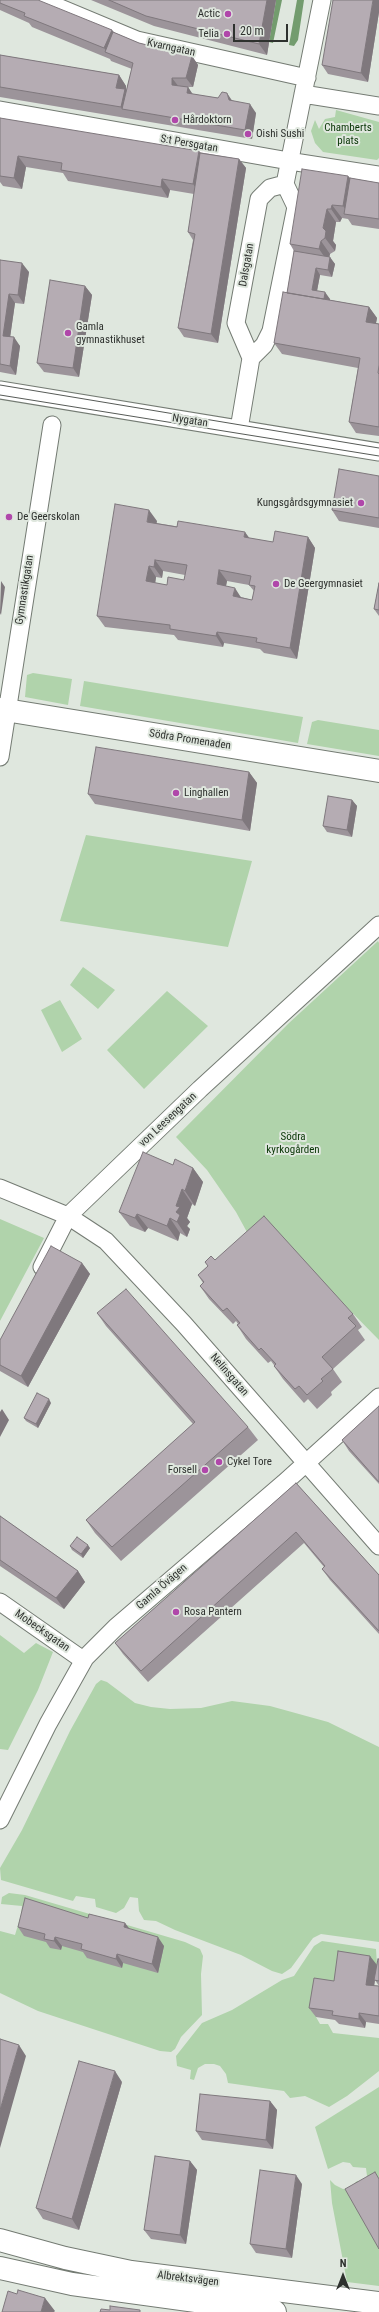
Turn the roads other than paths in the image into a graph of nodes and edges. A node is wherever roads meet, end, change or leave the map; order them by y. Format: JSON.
{"nodes":[{"id":1,"x":41,"y":0,"type":"edge"},
{"id":2,"x":322,"y":0,"type":"edge"},
{"id":3,"x":305,"y":86,"type":"junction"},
{"id":4,"x":379,"y":106,"type":"edge"},
{"id":5,"x":0,"y":110,"type":"edge"},
{"id":6,"x":289,"y":161,"type":"junction"},
{"id":7,"x":379,"y":175,"type":"edge"},
{"id":8,"x":285,"y":184,"type":"junction"},
{"id":9,"x":251,"y":358,"type":"junction"},
{"id":10,"x":0,"y":390,"type":"edge"},
{"id":11,"x":52,"y":425,"type":"dead end"},
{"id":12,"x":239,"y":429,"type":"junction"},
{"id":13,"x":379,"y":452,"type":"edge"},
{"id":14,"x":3,"y":710,"type":"edge"},
{"id":15,"x":0,"y":757,"type":"edge"},
{"id":16,"x":379,"y":771,"type":"edge"},
{"id":17,"x":379,"y":925,"type":"edge"},
{"id":18,"x":0,"y":1188,"type":"edge"},
{"id":19,"x":68,"y":1216,"type":"junction"},
{"id":20,"x":34,"y":1281,"type":"edge"},
{"id":21,"x":379,"y":1397,"type":"edge"},
{"id":22,"x":304,"y":1462,"type":"junction"},
{"id":23,"x":379,"y":1546,"type":"edge"},
{"id":24,"x":0,"y":1602,"type":"edge"},
{"id":25,"x":83,"y":1660,"type":"junction"},
{"id":26,"x":0,"y":1820,"type":"edge"},
{"id":27,"x":0,"y":2240,"type":"edge"},
{"id":28,"x":0,"y":2268,"type":"edge"},
{"id":29,"x":379,"y":2303,"type":"edge"},
{"id":30,"x":275,"y":2312,"type":"edge"}],
"edges":[{"from":1,"to":3,"type":"street","name":"Kvarngatan"},
{"from":2,"to":3,"type":"street"},
{"from":3,"to":4,"type":"street","name":"Kvarngatan"},
{"from":3,"to":6,"type":"street"},
{"from":5,"to":6,"type":"street","name":"S:t Persgatan"},
{"from":6,"to":7,"type":"street","name":"S:t Persgatan"},
{"from":6,"to":8,"type":"street"},
{"from":8,"to":9,"type":"street"},
{"from":8,"to":9,"type":"street","name":"Dalsgatan"},
{"from":9,"to":12,"type":"street"},
{"from":10,"to":12,"type":"street","name":"Nygatan"},
{"from":11,"to":14,"type":"street","name":"Gymnastikgatan"},
{"from":12,"to":13,"type":"street","name":"Nygatan"},
{"from":14,"to":15,"type":"street","name":"Gymnastikgatan"},
{"from":14,"to":16,"type":"main road","name":"Södra Promenaden"},
{"from":17,"to":19,"type":"street","name":"von Leesengatan"},
{"from":18,"to":19,"type":"street"},
{"from":19,"to":20,"type":"street","name":"von Leesengatan"},
{"from":19,"to":22,"type":"street","name":"Nelinsgatan"},
{"from":21,"to":22,"type":"street","name":"Gamla Övägen"},
{"from":22,"to":23,"type":"street","name":"Nelinsgatan"},
{"from":22,"to":25,"type":"street","name":"Gamla Övägen"},
{"from":24,"to":25,"type":"street","name":"Mobecksgatan"},
{"from":25,"to":26,"type":"street","name":"Gamla Övägen"},
{"from":27,"to":29,"type":"main road","name":"Albrektsvägen"},
{"from":28,"to":30,"type":"main road","name":"Albrektsvägen"}]}
